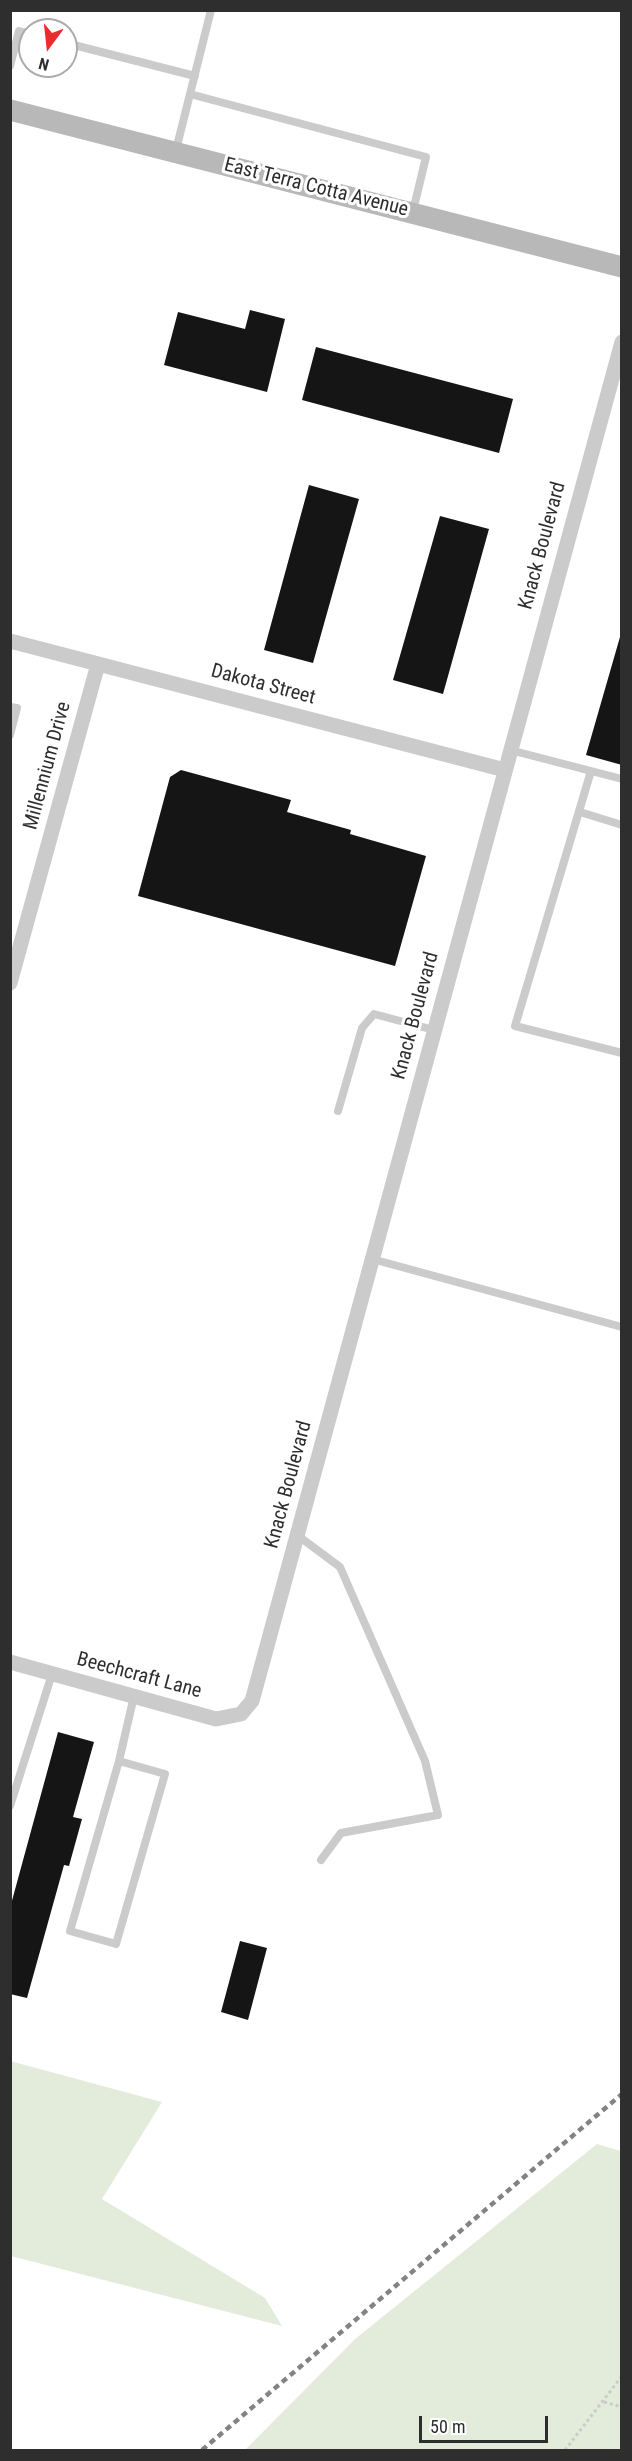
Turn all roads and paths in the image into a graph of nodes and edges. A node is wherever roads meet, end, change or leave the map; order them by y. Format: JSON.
{"nodes":[{"id":1,"x":211,"y":10,"type":"edge"},
{"id":2,"x":18,"y":35,"type":"edge"},
{"id":3,"x":78,"y":46,"type":"edge"},
{"id":4,"x":10,"y":66,"type":"edge"},
{"id":5,"x":195,"y":76,"type":"junction"},
{"id":6,"x":190,"y":94,"type":"junction"},
{"id":7,"x":10,"y":110,"type":"edge"},
{"id":8,"x":175,"y":152,"type":"junction"},
{"id":9,"x":413,"y":213,"type":"junction"},
{"id":10,"x":621,"y":267,"type":"edge"},
{"id":11,"x":621,"y":342,"type":"edge"},
{"id":12,"x":10,"y":641,"type":"edge"},
{"id":13,"x":98,"y":664,"type":"junction"},
{"id":14,"x":10,"y":707,"type":"edge"},
{"id":15,"x":10,"y":735,"type":"edge"},
{"id":16,"x":510,"y":750,"type":"junction"},
{"id":17,"x":505,"y":770,"type":"junction"},
{"id":18,"x":591,"y":771,"type":"junction"},
{"id":19,"x":621,"y":779,"type":"edge"},
{"id":20,"x":580,"y":812,"type":"junction"},
{"id":21,"x":621,"y":825,"type":"edge"},
{"id":22,"x":10,"y":983,"type":"edge"},
{"id":23,"x":434,"y":1030,"type":"junction"},
{"id":24,"x":621,"y":1053,"type":"edge"},
{"id":25,"x":338,"y":1111,"type":"dead end"},
{"id":26,"x":372,"y":1259,"type":"junction"},
{"id":27,"x":621,"y":1327,"type":"edge"},
{"id":28,"x":297,"y":1535,"type":"junction"},
{"id":29,"x":10,"y":1662,"type":"edge"},
{"id":30,"x":52,"y":1674,"type":"junction"},
{"id":31,"x":134,"y":1696,"type":"junction"},
{"id":32,"x":252,"y":1701,"type":"joint"},
{"id":33,"x":119,"y":1761,"type":"junction"},
{"id":34,"x":10,"y":1806,"type":"edge"},
{"id":35,"x":321,"y":1860,"type":"dead end"},
{"id":36,"x":621,"y":2376,"type":"edge"},
{"id":37,"x":604,"y":2402,"type":"junction"},
{"id":38,"x":621,"y":2408,"type":"edge"},
{"id":39,"x":565,"y":2450,"type":"edge"}],
"edges":[{"from":1,"to":5,"type":"lane"},
{"from":2,"to":4,"type":"lane"},
{"from":3,"to":5,"type":"lane"},
{"from":5,"to":6,"type":"lane"},
{"from":6,"to":8,"type":"lane"},
{"from":6,"to":9,"type":"lane"},
{"from":7,"to":8,"type":"main road","name":"East Terra Cotta Avenue"},
{"from":8,"to":9,"type":"main road","name":"East Terra Cotta Avenue"},
{"from":9,"to":10,"type":"main road","name":"East Terra Cotta Avenue"},
{"from":11,"to":16,"type":"street","name":"Knack Boulevard"},
{"from":12,"to":13,"type":"street","name":"Dakota Street"},
{"from":13,"to":17,"type":"street","name":"Dakota Street"},
{"from":13,"to":22,"type":"street","name":"Millennium Drive"},
{"from":14,"to":15,"type":"lane"},
{"from":16,"to":17,"type":"street","name":"Knack Boulevard"},
{"from":16,"to":18,"type":"lane"},
{"from":17,"to":23,"type":"street","name":"Knack Boulevard"},
{"from":18,"to":19,"type":"lane"},
{"from":18,"to":20,"type":"lane"},
{"from":20,"to":21,"type":"lane"},
{"from":20,"to":24,"type":"lane"},
{"from":23,"to":25,"type":"lane"},
{"from":23,"to":26,"type":"street","name":"Knack Boulevard"},
{"from":26,"to":27,"type":"lane"},
{"from":26,"to":28,"type":"street","name":"Knack Boulevard"},
{"from":28,"to":32,"type":"street","name":"Knack Boulevard"},
{"from":28,"to":35,"type":"lane"},
{"from":29,"to":30,"type":"street","name":"Beechcraft Lane"},
{"from":30,"to":31,"type":"street","name":"Beechcraft Lane"},
{"from":30,"to":34,"type":"lane"},
{"from":31,"to":32,"type":"street","name":"Beechcraft Lane"},
{"from":31,"to":33,"type":"lane"},
{"from":33,"to":33,"type":"lane"},
{"from":36,"to":37,"type":"path"},
{"from":37,"to":38,"type":"path"},
{"from":37,"to":39,"type":"path"}]}
